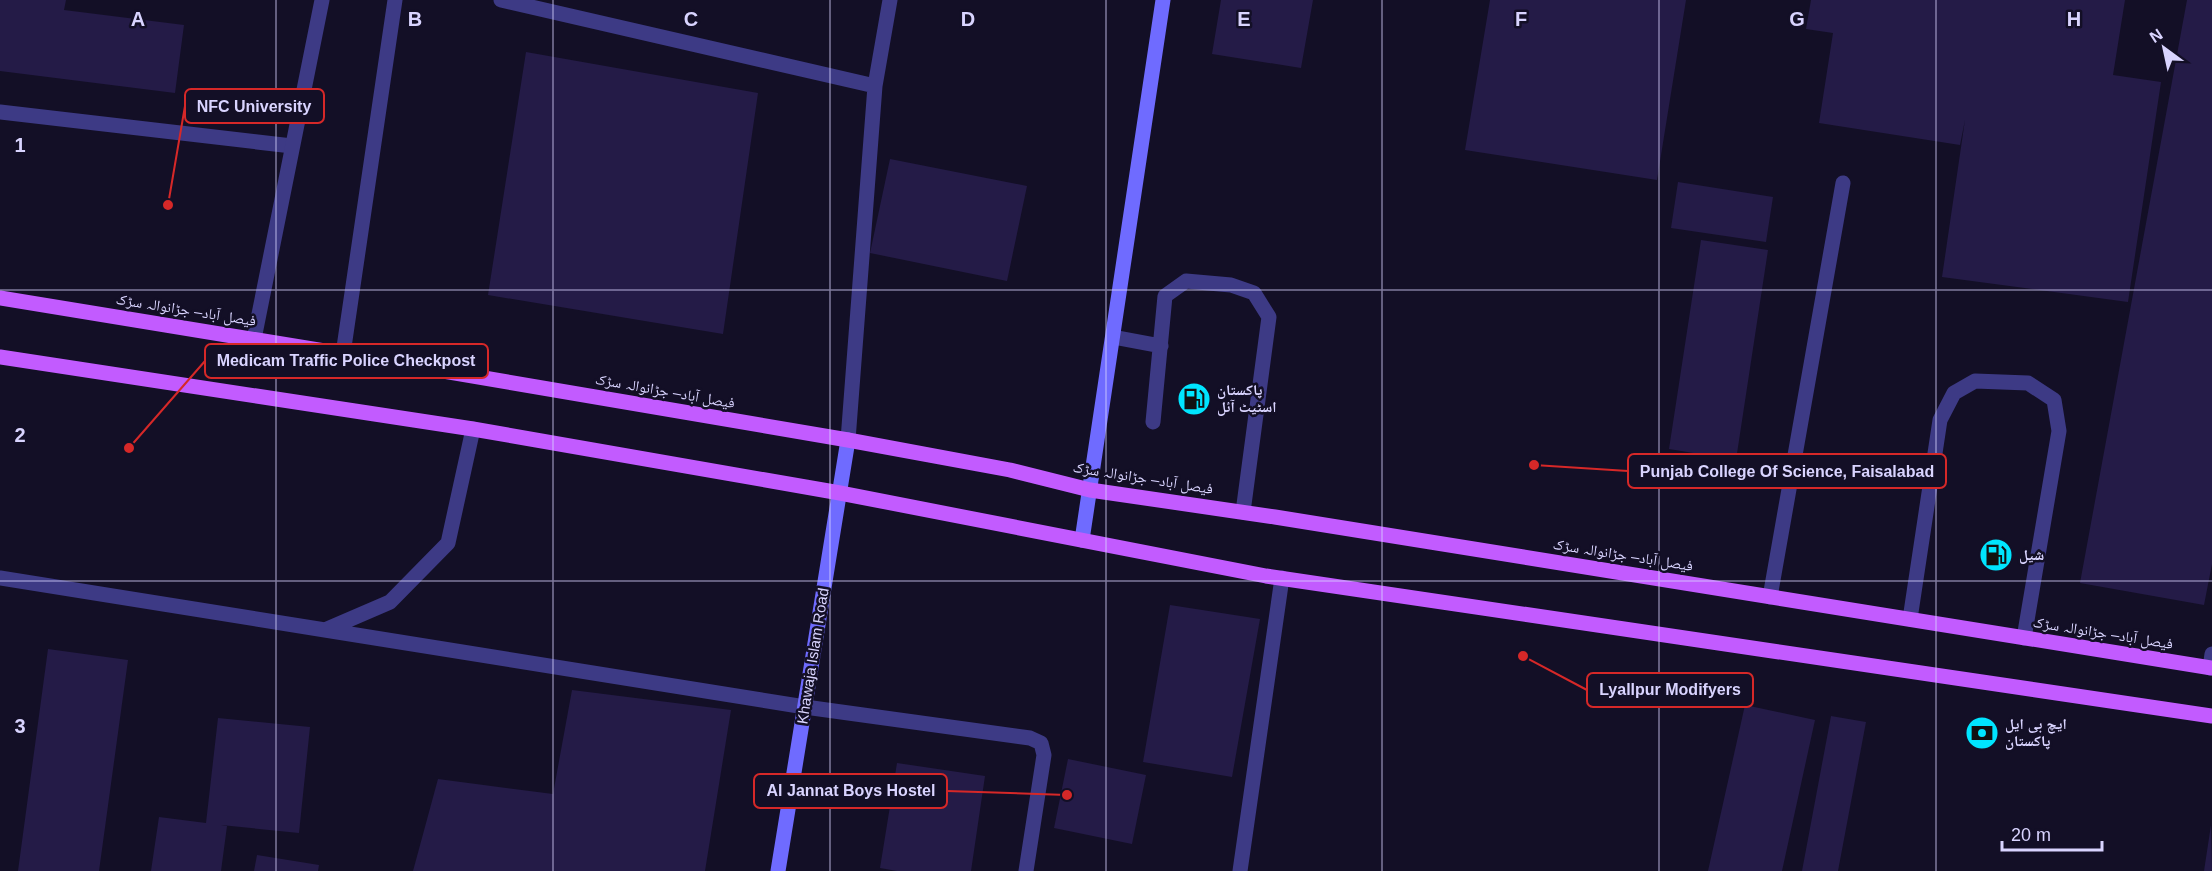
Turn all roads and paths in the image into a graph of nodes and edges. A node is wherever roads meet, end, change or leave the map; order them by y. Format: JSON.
{"nodes":[{"id":1,"x":322,"y":0,"type":"edge"},
{"id":2,"x":395,"y":0,"type":"edge"},
{"id":3,"x":501,"y":0,"type":"edge"},
{"id":4,"x":890,"y":0,"type":"edge"},
{"id":5,"x":1163,"y":0,"type":"edge"},
{"id":6,"x":875,"y":86,"type":"junction"},
{"id":7,"x":0,"y":112,"type":"edge"},
{"id":8,"x":292,"y":146,"type":"junction"},
{"id":9,"x":1843,"y":183,"type":"dead end"},
{"id":10,"x":0,"y":298,"type":"edge"},
{"id":11,"x":1113,"y":336,"type":"junction"},
{"id":12,"x":254,"y":339,"type":"junction"},
{"id":13,"x":1161,"y":346,"type":"junction"},
{"id":14,"x":343,"y":354,"type":"junction"},
{"id":15,"x":0,"y":357,"type":"edge"},
{"id":16,"x":1153,"y":422,"type":"dead end"},
{"id":17,"x":473,"y":429,"type":"junction"},
{"id":18,"x":848,"y":440,"type":"junction"},
{"id":19,"x":1090,"y":490,"type":"junction"},
{"id":20,"x":840,"y":493,"type":"junction"},
{"id":21,"x":1243,"y":512,"type":"junction"},
{"id":22,"x":1082,"y":540,"type":"junction"},
{"id":23,"x":0,"y":578,"type":"edge"},
{"id":24,"x":1282,"y":578,"type":"junction"},
{"id":25,"x":1770,"y":597,"type":"junction"},
{"id":26,"x":1910,"y":619,"type":"junction"},
{"id":27,"x":325,"y":630,"type":"junction"},
{"id":28,"x":2024,"y":638,"type":"junction"},
{"id":29,"x":2211,"y":663,"type":"edge"},
{"id":30,"x":805,"y":707,"type":"junction"},
{"id":31,"x":2212,"y":716,"type":"edge"},
{"id":32,"x":778,"y":871,"type":"edge"},
{"id":33,"x":1026,"y":871,"type":"edge"},
{"id":34,"x":1240,"y":871,"type":"edge"}],
"edges":[{"from":1,"to":8,"type":"street"},
{"from":2,"to":14,"type":"street"},
{"from":3,"to":6,"type":"street"},
{"from":4,"to":6,"type":"street"},
{"from":5,"to":11,"type":"street"},
{"from":6,"to":18,"type":"street"},
{"from":7,"to":8,"type":"street"},
{"from":8,"to":12,"type":"street"},
{"from":9,"to":25,"type":"street"},
{"from":10,"to":12,"type":"main road","name":"فیصل آباد– جڑانوالہ سڑک"},
{"from":11,"to":13,"type":"street"},
{"from":11,"to":19,"type":"street"},
{"from":12,"to":14,"type":"main road","name":"فیصل آباد– جڑانوالہ سڑک"},
{"from":13,"to":16,"type":"street"},
{"from":13,"to":21,"type":"street"},
{"from":14,"to":18,"type":"main road","name":"فیصل آباد– جڑانوالہ سڑک"},
{"from":15,"to":17,"type":"main road"},
{"from":17,"to":20,"type":"main road"},
{"from":17,"to":27,"type":"street"},
{"from":18,"to":19,"type":"main road","name":"فیصل آباد– جڑانوالہ سڑک"},
{"from":18,"to":20,"type":"street","name":"Khawaja Islam Road"},
{"from":19,"to":21,"type":"main road","name":"فیصل آباد– جڑانوالہ سڑک"},
{"from":19,"to":22,"type":"street"},
{"from":20,"to":22,"type":"main road"},
{"from":20,"to":30,"type":"street","name":"Khawaja Islam Road"},
{"from":21,"to":25,"type":"main road","name":"فیصل آباد– جڑانوالہ سڑک"},
{"from":22,"to":24,"type":"main road"},
{"from":23,"to":27,"type":"street"},
{"from":24,"to":31,"type":"main road"},
{"from":24,"to":34,"type":"street"},
{"from":25,"to":26,"type":"main road","name":"فیصل آباد– جڑانوالہ سڑک"},
{"from":26,"to":28,"type":"main road","name":"فیصل آباد– جڑانوالہ سڑک"},
{"from":26,"to":28,"type":"street"},
{"from":27,"to":30,"type":"street"},
{"from":28,"to":29,"type":"main road","name":"فیصل آباد– جڑانوالہ سڑک"},
{"from":30,"to":32,"type":"street","name":"Khawaja Islam Road"},
{"from":30,"to":33,"type":"street"}]}
